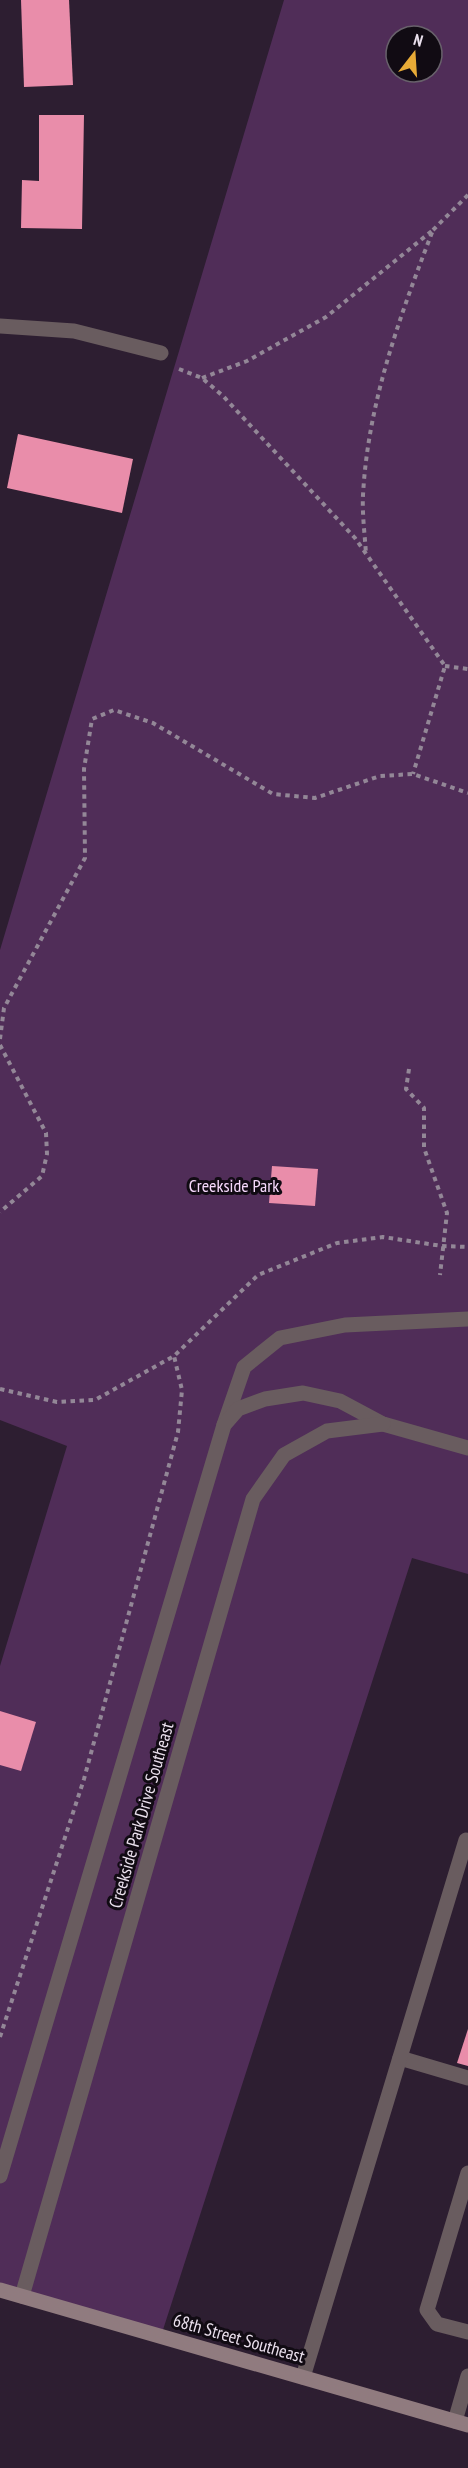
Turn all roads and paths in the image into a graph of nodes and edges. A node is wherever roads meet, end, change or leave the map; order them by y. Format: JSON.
{"nodes":[{"id":1,"x":468,"y":195,"type":"edge"},
{"id":2,"x":433,"y":230,"type":"junction"},
{"id":3,"x":0,"y":326,"type":"edge"},
{"id":4,"x":161,"y":353,"type":"joint"},
{"id":5,"x":202,"y":378,"type":"junction"},
{"id":6,"x":366,"y":555,"type":"junction"},
{"id":7,"x":445,"y":666,"type":"junction"},
{"id":8,"x":468,"y":669,"type":"edge"},
{"id":9,"x":413,"y":774,"type":"junction"},
{"id":10,"x":468,"y":793,"type":"edge"},
{"id":11,"x":0,"y":1039,"type":"edge"},
{"id":12,"x":0,"y":1045,"type":"edge"},
{"id":13,"x":409,"y":1070,"type":"dead end"},
{"id":14,"x":0,"y":1212,"type":"edge"},
{"id":15,"x":442,"y":1246,"type":"junction"},
{"id":16,"x":468,"y":1247,"type":"edge"},
{"id":17,"x":440,"y":1275,"type":"dead end"},
{"id":18,"x":468,"y":1319,"type":"edge"},
{"id":19,"x":174,"y":1356,"type":"junction"},
{"id":20,"x":0,"y":1389,"type":"edge"},
{"id":21,"x":383,"y":1424,"type":"junction"},
{"id":22,"x":224,"y":1425,"type":"junction"},
{"id":23,"x":468,"y":1448,"type":"edge"},
{"id":24,"x":466,"y":1840,"type":"dead end"},
{"id":25,"x":0,"y":2037,"type":"edge"},
{"id":26,"x":400,"y":2058,"type":"junction"},
{"id":27,"x":468,"y":2078,"type":"edge"},
{"id":28,"x":468,"y":2173,"type":"edge"},
{"id":29,"x":0,"y":2176,"type":"edge"},
{"id":30,"x":0,"y":2289,"type":"edge"},
{"id":31,"x":22,"y":2296,"type":"junction"},
{"id":32,"x":468,"y":2332,"type":"edge"},
{"id":33,"x":468,"y":2376,"type":"edge"},
{"id":34,"x":303,"y":2377,"type":"junction"},
{"id":35,"x":461,"y":2423,"type":"edge"}],
"edges":[{"from":1,"to":2,"type":"path"},
{"from":2,"to":5,"type":"path"},
{"from":2,"to":6,"type":"path"},
{"from":3,"to":4,"type":"street"},
{"from":4,"to":5,"type":"path"},
{"from":5,"to":6,"type":"path"},
{"from":6,"to":7,"type":"path"},
{"from":7,"to":8,"type":"path"},
{"from":7,"to":9,"type":"path"},
{"from":9,"to":10,"type":"path"},
{"from":9,"to":11,"type":"path"},
{"from":12,"to":14,"type":"path"},
{"from":13,"to":15,"type":"path"},
{"from":15,"to":16,"type":"path"},
{"from":15,"to":17,"type":"path"},
{"from":15,"to":19,"type":"path"},
{"from":18,"to":22,"type":"street"},
{"from":19,"to":20,"type":"path"},
{"from":19,"to":25,"type":"path"},
{"from":21,"to":22,"type":"street","name":"Creekside Park Drive Southeast"},
{"from":21,"to":23,"type":"street","name":"Creekside Park Drive Southeast"},
{"from":21,"to":31,"type":"street","name":"Creekside Park Drive Southeast"},
{"from":22,"to":29,"type":"street","name":"Creekside Park Drive Southeast"},
{"from":24,"to":26,"type":"street"},
{"from":26,"to":27,"type":"street"},
{"from":26,"to":34,"type":"street"},
{"from":28,"to":32,"type":"street"},
{"from":30,"to":31,"type":"main road","name":"68th Street Southeast"},
{"from":31,"to":34,"type":"main road","name":"68th Street Southeast"},
{"from":33,"to":35,"type":"street"},
{"from":34,"to":35,"type":"main road","name":"68th Street Southeast"}]}
